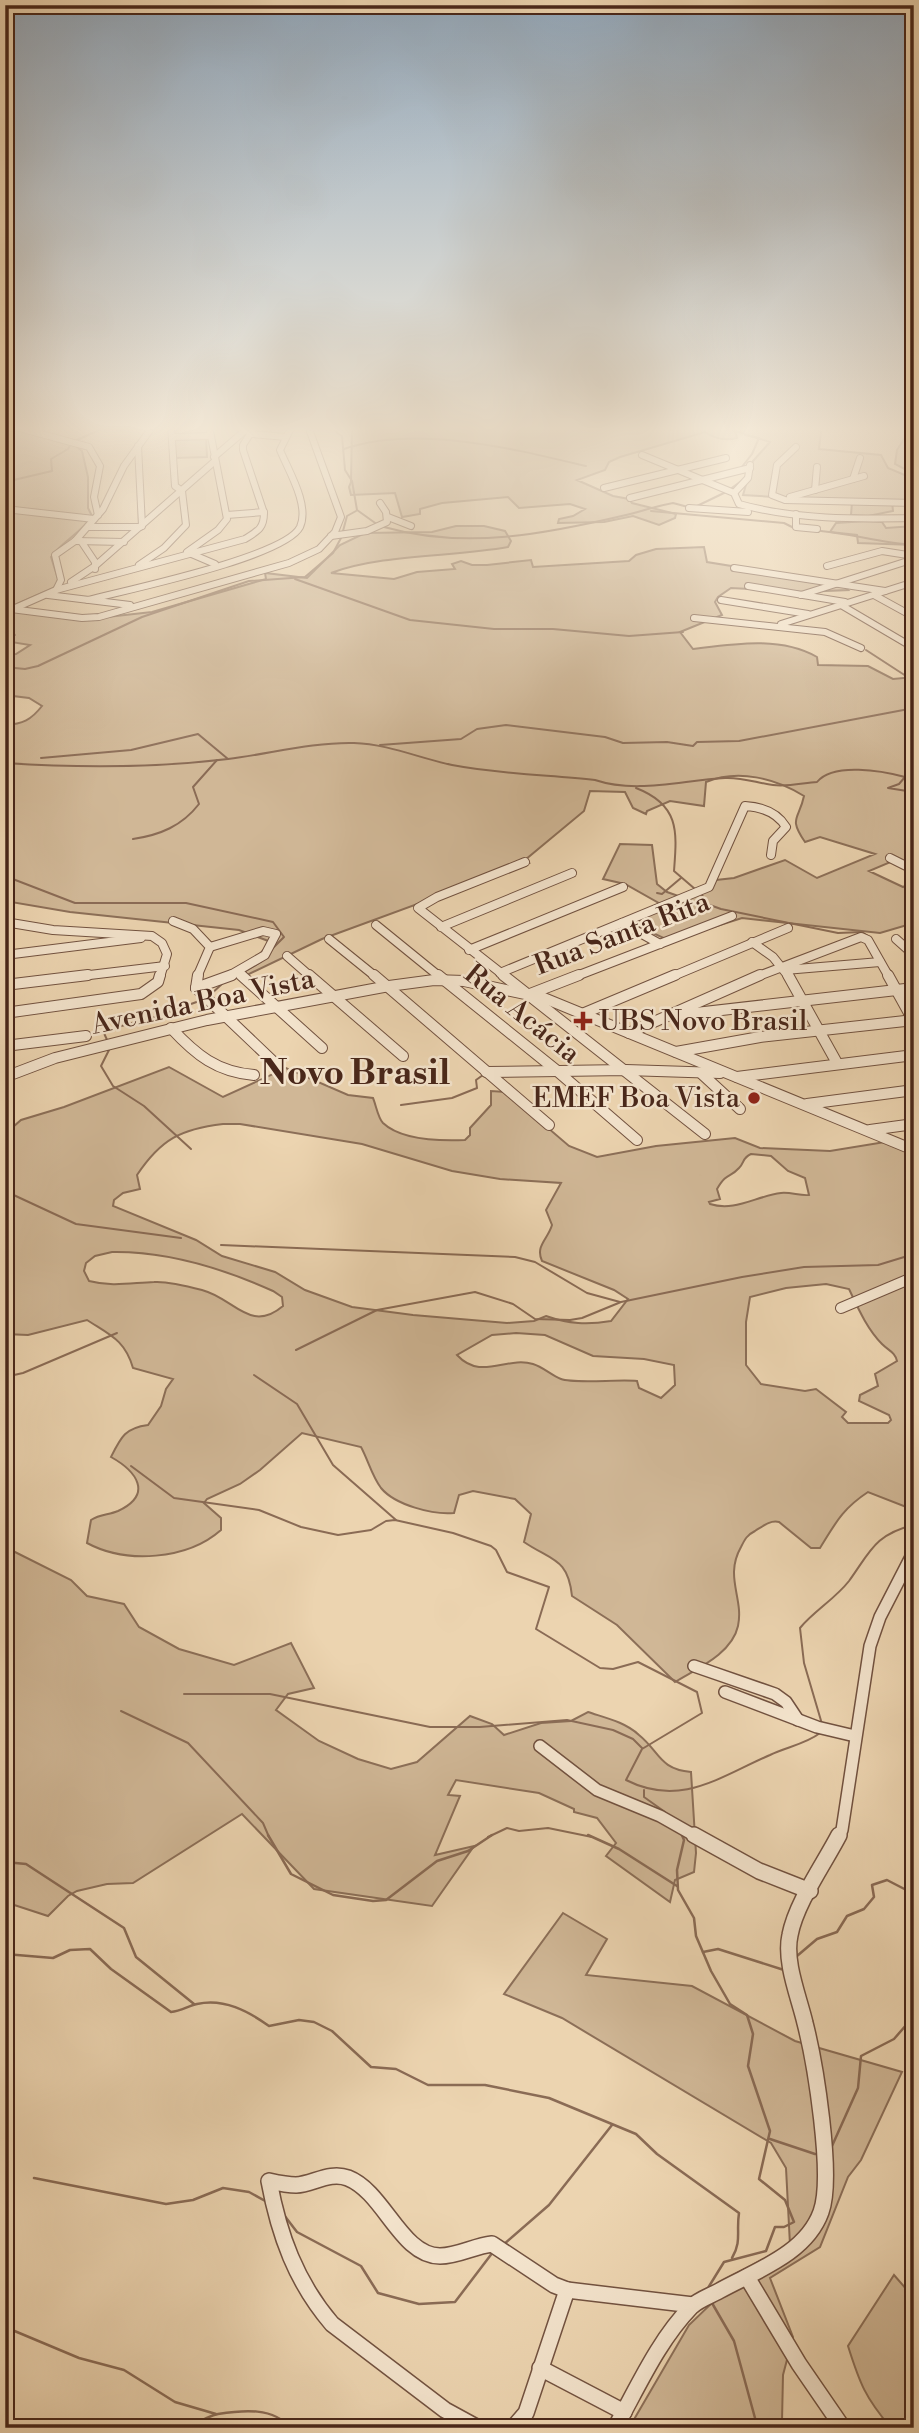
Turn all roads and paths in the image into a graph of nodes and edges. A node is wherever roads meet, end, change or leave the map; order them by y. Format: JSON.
{"nodes":[{"id":1,"x":127,"y":540,"type":"edge"},
{"id":2,"x":172,"y":540,"type":"edge"},
{"id":3,"x":206,"y":540,"type":"edge"},
{"id":4,"x":240,"y":540,"type":"edge"},
{"id":5,"x":286,"y":540,"type":"edge"},
{"id":6,"x":328,"y":540,"type":"edge"},
{"id":7,"x":78,"y":541,"type":"junction"},
{"id":8,"x":124,"y":542,"type":"junction"},
{"id":9,"x":187,"y":554,"type":"junction"},
{"id":10,"x":914,"y":558,"type":"edge"},
{"id":11,"x":215,"y":565,"type":"junction"},
{"id":12,"x":95,"y":566,"type":"junction"},
{"id":13,"x":827,"y":566,"type":"dead end"},
{"id":14,"x":734,"y":568,"type":"dead end"},
{"id":15,"x":133,"y":569,"type":"junction"},
{"id":16,"x":103,"y":578,"type":"junction"},
{"id":17,"x":767,"y":578,"type":"dead end"},
{"id":18,"x":914,"y":582,"type":"edge"},
{"id":19,"x":836,"y":583,"type":"junction"},
{"id":20,"x":748,"y":586,"type":"dead end"},
{"id":21,"x":902,"y":586,"type":"junction"},
{"id":22,"x":761,"y":588,"type":"junction"},
{"id":23,"x":58,"y":589,"type":"junction"},
{"id":24,"x":885,"y":591,"type":"junction"},
{"id":25,"x":914,"y":592,"type":"edge"},
{"id":26,"x":802,"y":594,"type":"junction"},
{"id":27,"x":45,"y":595,"type":"junction"},
{"id":28,"x":874,"y":595,"type":"junction"},
{"id":29,"x":88,"y":600,"type":"junction"},
{"id":30,"x":721,"y":600,"type":"dead end"},
{"id":31,"x":845,"y":604,"type":"junction"},
{"id":32,"x":138,"y":606,"type":"junction"},
{"id":33,"x":8,"y":611,"type":"edge"},
{"id":34,"x":812,"y":614,"type":"junction"},
{"id":35,"x":914,"y":617,"type":"edge"},
{"id":36,"x":694,"y":618,"type":"dead end"},
{"id":37,"x":777,"y":626,"type":"junction"},
{"id":38,"x":914,"y":648,"type":"edge"},
{"id":39,"x":861,"y":649,"type":"dead end"},
{"id":40,"x":771,"y":855,"type":"dead end"},
{"id":41,"x":890,"y":858,"type":"dead end"},
{"id":42,"x":525,"y":862,"type":"dead end"},
{"id":43,"x":914,"y":870,"type":"edge"},
{"id":44,"x":572,"y":873,"type":"dead end"},
{"id":45,"x":623,"y":887,"type":"dead end"},
{"id":46,"x":732,"y":916,"type":"dead end"},
{"id":47,"x":173,"y":921,"type":"dead end"},
{"id":48,"x":6,"y":922,"type":"edge"},
{"id":49,"x":622,"y":923,"type":"junction"},
{"id":50,"x":376,"y":925,"type":"dead end"},
{"id":51,"x":442,"y":927,"type":"junction"},
{"id":52,"x":788,"y":928,"type":"dead end"},
{"id":53,"x":149,"y":936,"type":"junction"},
{"id":54,"x":329,"y":939,"type":"dead end"},
{"id":55,"x":896,"y":939,"type":"dead end"},
{"id":56,"x":752,"y":942,"type":"junction"},
{"id":57,"x":660,"y":944,"type":"junction"},
{"id":58,"x":209,"y":947,"type":"junction"},
{"id":59,"x":469,"y":950,"type":"junction"},
{"id":60,"x":5,"y":955,"type":"edge"},
{"id":61,"x":914,"y":955,"type":"edge"},
{"id":62,"x":287,"y":956,"type":"dead end"},
{"id":63,"x":880,"y":962,"type":"junction"},
{"id":64,"x":165,"y":966,"type":"junction"},
{"id":65,"x":783,"y":968,"type":"junction"},
{"id":66,"x":237,"y":972,"type":"junction"},
{"id":67,"x":500,"y":973,"type":"junction"},
{"id":68,"x":445,"y":980,"type":"junction"},
{"id":69,"x":5,"y":985,"type":"edge"},
{"id":70,"x":389,"y":986,"type":"junction"},
{"id":71,"x":196,"y":988,"type":"junction"},
{"id":72,"x":914,"y":988,"type":"edge"},
{"id":73,"x":896,"y":991,"type":"junction"},
{"id":74,"x":530,"y":994,"type":"junction"},
{"id":75,"x":334,"y":998,"type":"junction"},
{"id":76,"x":803,"y":1001,"type":"junction"},
{"id":77,"x":279,"y":1007,"type":"junction"},
{"id":78,"x":5,"y":1013,"type":"edge"},
{"id":79,"x":582,"y":1014,"type":"junction"},
{"id":80,"x":225,"y":1017,"type":"junction"},
{"id":81,"x":666,"y":1017,"type":"junction"},
{"id":82,"x":913,"y":1021,"type":"edge"},
{"id":83,"x":171,"y":1028,"type":"junction"},
{"id":84,"x":821,"y":1031,"type":"junction"},
{"id":85,"x":629,"y":1033,"type":"junction"},
{"id":86,"x":86,"y":1035,"type":"dead end"},
{"id":87,"x":5,"y":1046,"type":"edge"},
{"id":88,"x":322,"y":1048,"type":"dead end"},
{"id":89,"x":675,"y":1052,"type":"junction"},
{"id":90,"x":914,"y":1055,"type":"edge"},
{"id":91,"x":403,"y":1056,"type":"dead end"},
{"id":92,"x":837,"y":1063,"type":"junction"},
{"id":93,"x":278,"y":1066,"type":"dead end"},
{"id":94,"x":556,"y":1070,"type":"junction"},
{"id":95,"x":626,"y":1070,"type":"junction"},
{"id":96,"x":486,"y":1072,"type":"junction"},
{"id":97,"x":725,"y":1073,"type":"junction"},
{"id":98,"x":702,"y":1074,"type":"junction"},
{"id":99,"x":254,"y":1075,"type":"dead end"},
{"id":100,"x":5,"y":1077,"type":"edge"},
{"id":101,"x":737,"y":1077,"type":"junction"},
{"id":102,"x":914,"y":1090,"type":"edge"},
{"id":103,"x":803,"y":1104,"type":"junction"},
{"id":104,"x":740,"y":1109,"type":"dead end"},
{"id":105,"x":914,"y":1124,"type":"edge"},
{"id":106,"x":549,"y":1125,"type":"dead end"},
{"id":107,"x":870,"y":1130,"type":"junction"},
{"id":108,"x":705,"y":1134,"type":"dead end"},
{"id":109,"x":637,"y":1140,"type":"dead end"},
{"id":110,"x":914,"y":1150,"type":"edge"},
{"id":111,"x":914,"y":1277,"type":"edge"},
{"id":112,"x":841,"y":1308,"type":"dead end"},
{"id":113,"x":914,"y":1552,"type":"edge"},
{"id":114,"x":694,"y":1666,"type":"dead end"},
{"id":115,"x":726,"y":1692,"type":"dead end"},
{"id":116,"x":798,"y":1720,"type":"junction"},
{"id":117,"x":855,"y":1736,"type":"junction"},
{"id":118,"x":540,"y":1746,"type":"dead end"},
{"id":119,"x":810,"y":1891,"type":"junction"},
{"id":120,"x":747,"y":2277,"type":"junction"},
{"id":121,"x":567,"y":2290,"type":"junction"},
{"id":122,"x":693,"y":2305,"type":"junction"},
{"id":123,"x":540,"y":2368,"type":"junction"},
{"id":124,"x":624,"y":2412,"type":"junction"},
{"id":125,"x":478,"y":2428,"type":"edge"},
{"id":126,"x":513,"y":2428,"type":"edge"},
{"id":127,"x":615,"y":2428,"type":"edge"},
{"id":128,"x":843,"y":2428,"type":"edge"}],
"edges":[{"from":1,"to":8,"type":"street"},
{"from":2,"to":15,"type":"street"},
{"from":3,"to":9,"type":"street"},
{"from":4,"to":9,"type":"street"},
{"from":5,"to":11,"type":"street"},
{"from":6,"to":32,"type":"street"},
{"from":7,"to":8,"type":"street"},
{"from":7,"to":12,"type":"street"},
{"from":7,"to":23,"type":"street"},
{"from":8,"to":12,"type":"street"},
{"from":9,"to":11,"type":"street"},
{"from":9,"to":15,"type":"street"},
{"from":10,"to":13,"type":"street"},
{"from":10,"to":19,"type":"street"},
{"from":11,"to":29,"type":"street"},
{"from":12,"to":16,"type":"street"},
{"from":12,"to":23,"type":"street"},
{"from":14,"to":19,"type":"street"},
{"from":15,"to":16,"type":"street"},
{"from":16,"to":23,"type":"street"},
{"from":17,"to":22,"type":"street"},
{"from":18,"to":21,"type":"street"},
{"from":19,"to":24,"type":"street"},
{"from":19,"to":26,"type":"street"},
{"from":20,"to":22,"type":"street"},
{"from":21,"to":24,"type":"street"},
{"from":21,"to":25,"type":"street"},
{"from":22,"to":26,"type":"street"},
{"from":23,"to":27,"type":"street"},
{"from":24,"to":28,"type":"street"},
{"from":26,"to":31,"type":"street"},
{"from":27,"to":29,"type":"street"},
{"from":27,"to":33,"type":"street"},
{"from":28,"to":31,"type":"street"},
{"from":28,"to":35,"type":"street"},
{"from":29,"to":32,"type":"street"},
{"from":30,"to":34,"type":"street"},
{"from":31,"to":34,"type":"street"},
{"from":31,"to":38,"type":"street"},
{"from":32,"to":33,"type":"street"},
{"from":34,"to":37,"type":"street"},
{"from":36,"to":37,"type":"street"},
{"from":37,"to":39,"type":"street"},
{"from":40,"to":49,"type":"street"},
{"from":41,"to":43,"type":"street"},
{"from":42,"to":51,"type":"street"},
{"from":44,"to":51,"type":"street"},
{"from":45,"to":59,"type":"street"},
{"from":46,"to":57,"type":"street","name":"Rua Santa Rita"},
{"from":47,"to":58,"type":"street"},
{"from":48,"to":53,"type":"street"},
{"from":49,"to":57,"type":"street"},
{"from":49,"to":67,"type":"street"},
{"from":50,"to":68,"type":"street","name":"Rua Acácia"},
{"from":51,"to":59,"type":"street"},
{"from":52,"to":56,"type":"street"},
{"from":53,"to":60,"type":"street"},
{"from":53,"to":64,"type":"street"},
{"from":54,"to":70,"type":"street"},
{"from":55,"to":61,"type":"street"},
{"from":56,"to":65,"type":"street"},
{"from":56,"to":79,"type":"street"},
{"from":57,"to":74,"type":"street","name":"Rua Santa Rita"},
{"from":58,"to":66,"type":"street"},
{"from":58,"to":71,"type":"street"},
{"from":59,"to":67,"type":"street"},
{"from":62,"to":75,"type":"street"},
{"from":63,"to":65,"type":"street"},
{"from":63,"to":65,"type":"street"},
{"from":63,"to":73,"type":"street"},
{"from":64,"to":69,"type":"street"},
{"from":64,"to":78,"type":"street"},
{"from":65,"to":76,"type":"street"},
{"from":65,"to":81,"type":"street"},
{"from":66,"to":71,"type":"street"},
{"from":66,"to":77,"type":"street"},
{"from":67,"to":74,"type":"street"},
{"from":68,"to":70,"type":"street","name":"Avenida Boa Vista"},
{"from":68,"to":74,"type":"street","name":"Avenida Boa Vista"},
{"from":68,"to":94,"type":"street","name":"Rua Acácia"},
{"from":70,"to":75,"type":"street","name":"Avenida Boa Vista"},
{"from":70,"to":96,"type":"street"},
{"from":71,"to":80,"type":"street"},
{"from":72,"to":73,"type":"street"},
{"from":73,"to":76,"type":"street"},
{"from":73,"to":82,"type":"street"},
{"from":74,"to":79,"type":"street"},
{"from":74,"to":95,"type":"street"},
{"from":75,"to":77,"type":"street","name":"Avenida Boa Vista"},
{"from":75,"to":91,"type":"street"},
{"from":76,"to":81,"type":"street"},
{"from":76,"to":84,"type":"street"},
{"from":77,"to":80,"type":"street","name":"Avenida Boa Vista"},
{"from":77,"to":88,"type":"street"},
{"from":79,"to":85,"type":"street"},
{"from":80,"to":83,"type":"street","name":"Avenida Boa Vista"},
{"from":80,"to":93,"type":"street"},
{"from":81,"to":85,"type":"street"},
{"from":82,"to":84,"type":"street"},
{"from":83,"to":99,"type":"street"},
{"from":83,"to":100,"type":"street","name":"Avenida Boa Vista"},
{"from":84,"to":89,"type":"street"},
{"from":84,"to":92,"type":"street"},
{"from":85,"to":89,"type":"street"},
{"from":86,"to":87,"type":"street"},
{"from":89,"to":97,"type":"street"},
{"from":90,"to":92,"type":"street"},
{"from":92,"to":101,"type":"street"},
{"from":94,"to":95,"type":"street"},
{"from":94,"to":96,"type":"street"},
{"from":94,"to":109,"type":"street","name":"Rua Acácia"},
{"from":95,"to":98,"type":"street"},
{"from":95,"to":108,"type":"street"},
{"from":96,"to":106,"type":"street"},
{"from":97,"to":98,"type":"street"},
{"from":97,"to":101,"type":"street"},
{"from":98,"to":104,"type":"street"},
{"from":101,"to":103,"type":"street"},
{"from":102,"to":103,"type":"street"},
{"from":103,"to":107,"type":"street"},
{"from":105,"to":107,"type":"street"},
{"from":107,"to":110,"type":"street"},
{"from":111,"to":112,"type":"street"},
{"from":113,"to":117,"type":"street"},
{"from":114,"to":116,"type":"street"},
{"from":115,"to":116,"type":"street"},
{"from":116,"to":117,"type":"street"},
{"from":117,"to":119,"type":"street"},
{"from":118,"to":119,"type":"street"},
{"from":119,"to":120,"type":"street"},
{"from":120,"to":122,"type":"street"},
{"from":120,"to":128,"type":"street"},
{"from":121,"to":122,"type":"street"},
{"from":121,"to":123,"type":"street"},
{"from":121,"to":125,"type":"street"},
{"from":122,"to":124,"type":"street"},
{"from":123,"to":124,"type":"street"},
{"from":123,"to":126,"type":"street"},
{"from":124,"to":127,"type":"street"}]}
